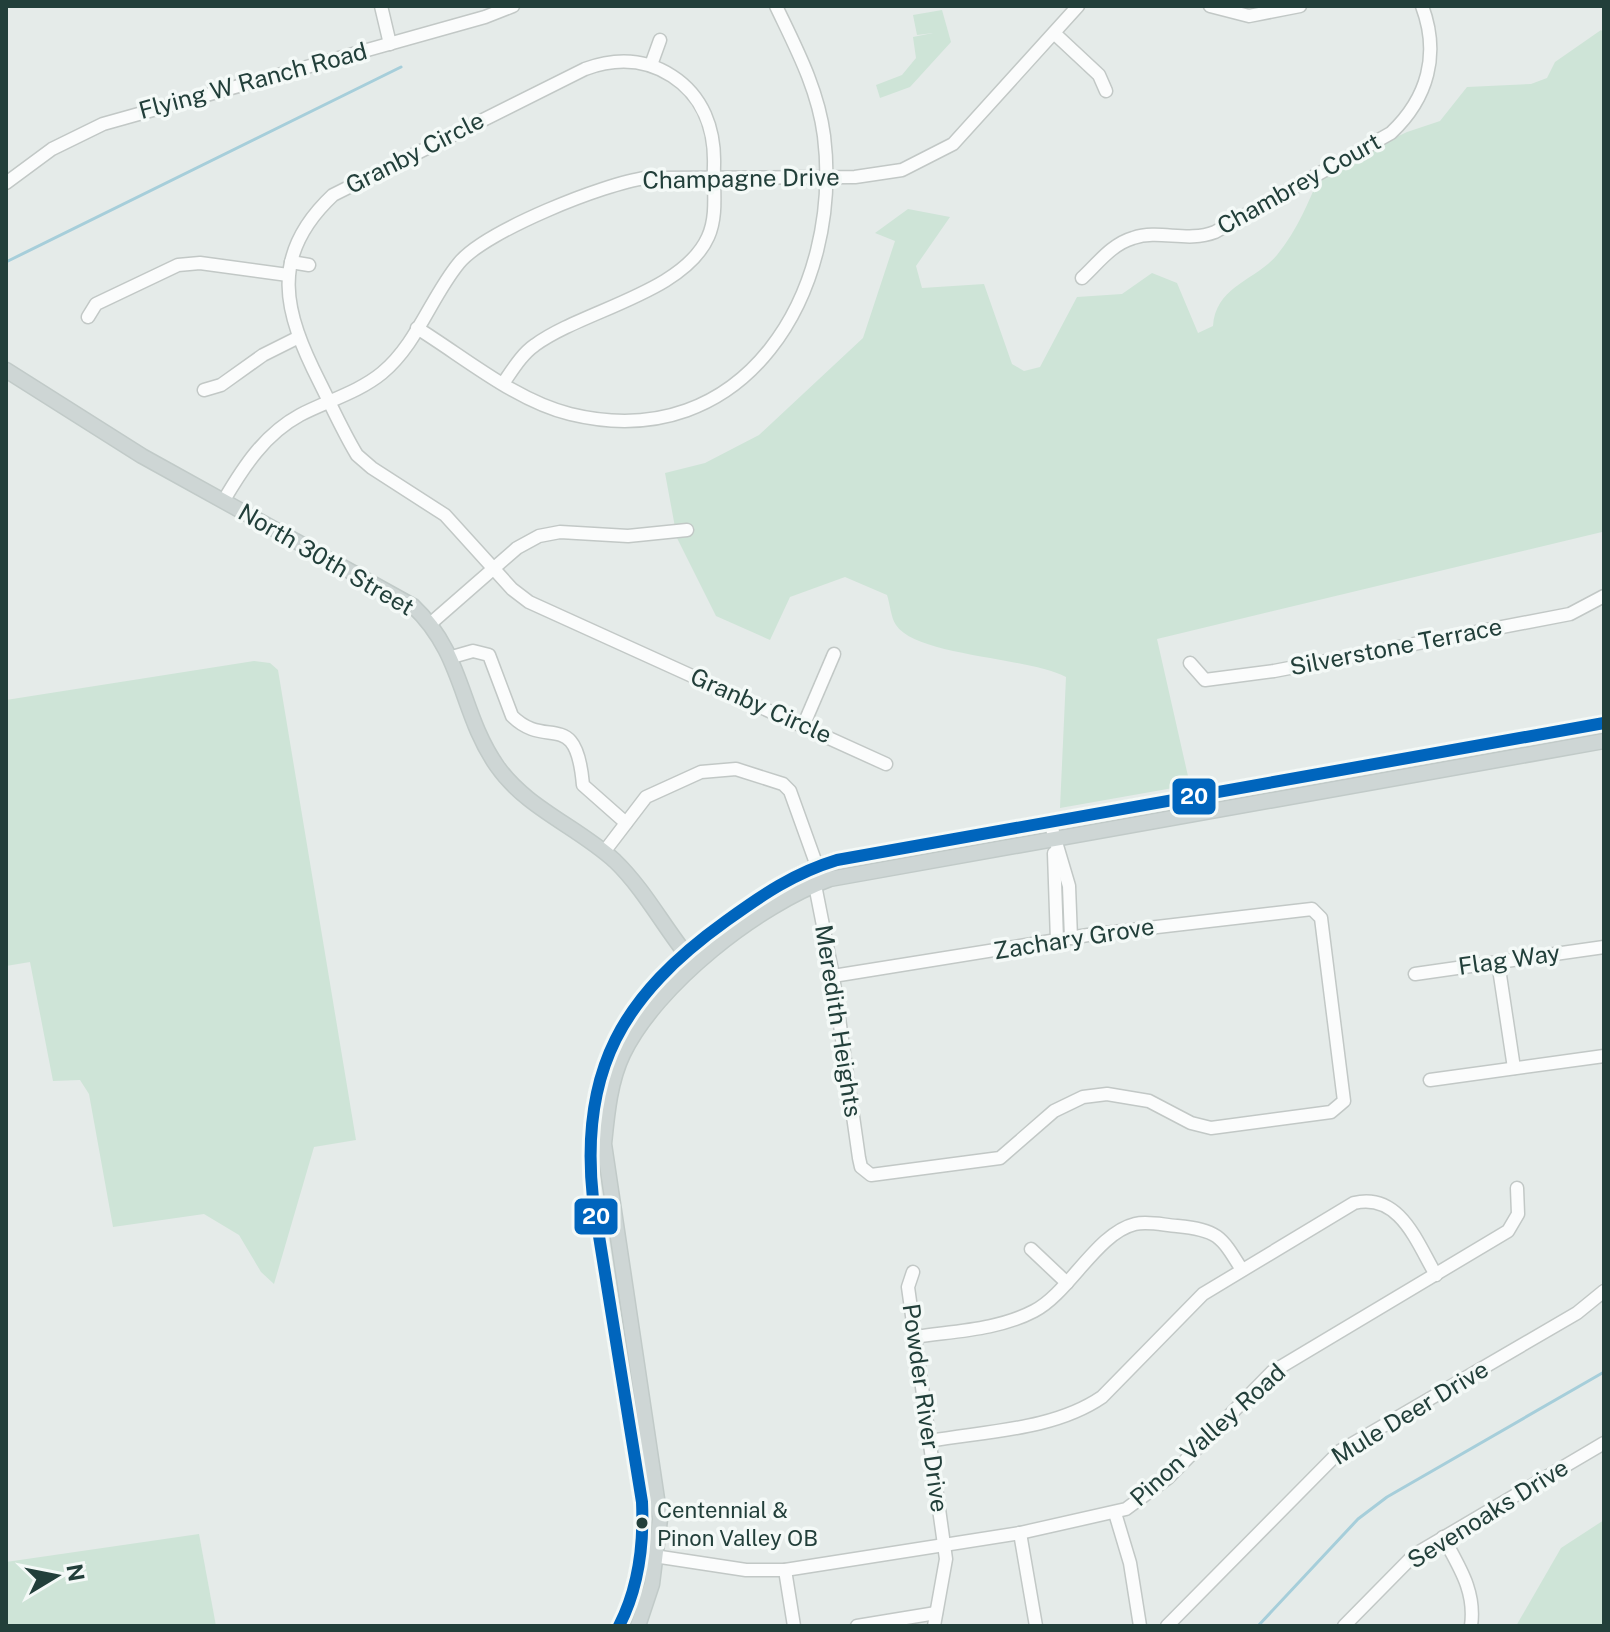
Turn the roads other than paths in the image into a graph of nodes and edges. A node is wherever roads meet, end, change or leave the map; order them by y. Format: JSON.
{"nodes":[{"id":1,"x":381,"y":6,"type":"edge"},
{"id":2,"x":511,"y":6,"type":"edge"},
{"id":3,"x":776,"y":6,"type":"edge"},
{"id":4,"x":1078,"y":6,"type":"edge"},
{"id":5,"x":1210,"y":6,"type":"edge"},
{"id":6,"x":1300,"y":6,"type":"edge"},
{"id":7,"x":1422,"y":6,"type":"edge"},
{"id":8,"x":1054,"y":33,"type":"junction"},
{"id":9,"x":660,"y":40,"type":"dead end"},
{"id":10,"x":390,"y":44,"type":"junction"},
{"id":11,"x":651,"y":65,"type":"junction"},
{"id":12,"x":1106,"y":91,"type":"dead end"},
{"id":13,"x":827,"y":177,"type":"junction"},
{"id":14,"x":713,"y":178,"type":"junction"},
{"id":15,"x":6,"y":183,"type":"edge"},
{"id":16,"x":309,"y":265,"type":"dead end"},
{"id":17,"x":289,"y":268,"type":"junction"},
{"id":18,"x":1082,"y":278,"type":"dead end"},
{"id":19,"x":88,"y":317,"type":"dead end"},
{"id":20,"x":417,"y":328,"type":"junction"},
{"id":21,"x":297,"y":338,"type":"junction"},
{"id":22,"x":6,"y":370,"type":"edge"},
{"id":23,"x":504,"y":382,"type":"junction"},
{"id":24,"x":204,"y":390,"type":"dead end"},
{"id":25,"x":329,"y":401,"type":"junction"},
{"id":26,"x":224,"y":500,"type":"junction"},
{"id":27,"x":687,"y":530,"type":"dead end"},
{"id":28,"x":493,"y":569,"type":"junction"},
{"id":29,"x":1604,"y":596,"type":"edge"},
{"id":30,"x":430,"y":624,"type":"junction"},
{"id":31,"x":834,"y":654,"type":"dead end"},
{"id":32,"x":452,"y":657,"type":"junction"},
{"id":33,"x":1190,"y":663,"type":"dead end"},
{"id":34,"x":1604,"y":723,"type":"edge"},
{"id":35,"x":804,"y":724,"type":"junction"},
{"id":36,"x":1604,"y":741,"type":"edge"},
{"id":37,"x":886,"y":764,"type":"dead end"},
{"id":38,"x":1050,"y":822,"type":"junction"},
{"id":39,"x":626,"y":823,"type":"junction"},
{"id":40,"x":1054,"y":838,"type":"junction"},
{"id":41,"x":604,"y":852,"type":"junction"},
{"id":42,"x":817,"y":866,"type":"junction"},
{"id":43,"x":815,"y":885,"type":"junction"},
{"id":44,"x":1071,"y":938,"type":"junction"},
{"id":45,"x":1057,"y":941,"type":"junction"},
{"id":46,"x":1604,"y":947,"type":"edge"},
{"id":47,"x":684,"y":951,"type":"junction"},
{"id":48,"x":1498,"y":962,"type":"junction"},
{"id":49,"x":696,"y":965,"type":"junction"},
{"id":50,"x":1415,"y":974,"type":"dead end"},
{"id":51,"x":833,"y":976,"type":"junction"},
{"id":52,"x":1604,"y":1056,"type":"edge"},
{"id":53,"x":1514,"y":1068,"type":"junction"},
{"id":54,"x":1430,"y":1080,"type":"dead end"},
{"id":55,"x":859,"y":1158,"type":"joint"},
{"id":56,"x":1517,"y":1188,"type":"dead end"},
{"id":57,"x":1031,"y":1249,"type":"dead end"},
{"id":58,"x":1242,"y":1270,"type":"junction"},
{"id":59,"x":913,"y":1272,"type":"dead end"},
{"id":60,"x":1436,"y":1275,"type":"junction"},
{"id":61,"x":1067,"y":1283,"type":"junction"},
{"id":62,"x":1604,"y":1291,"type":"edge"},
{"id":63,"x":915,"y":1337,"type":"junction"},
{"id":64,"x":930,"y":1441,"type":"junction"},
{"id":65,"x":1604,"y":1443,"type":"edge"},
{"id":66,"x":1115,"y":1513,"type":"junction"},
{"id":67,"x":1020,"y":1533,"type":"junction"},
{"id":68,"x":1443,"y":1537,"type":"junction"},
{"id":69,"x":944,"y":1545,"type":"junction"},
{"id":70,"x":641,"y":1554,"type":"junction"},
{"id":71,"x":657,"y":1557,"type":"junction"},
{"id":72,"x":785,"y":1570,"type":"junction"},
{"id":73,"x":935,"y":1620,"type":"edge"},
{"id":74,"x":619,"y":1626,"type":"edge"},
{"id":75,"x":638,"y":1626,"type":"edge"},
{"id":76,"x":794,"y":1626,"type":"edge"},
{"id":77,"x":857,"y":1626,"type":"edge"},
{"id":78,"x":1036,"y":1626,"type":"edge"},
{"id":79,"x":1140,"y":1626,"type":"edge"},
{"id":80,"x":1167,"y":1626,"type":"edge"},
{"id":81,"x":1344,"y":1626,"type":"edge"},
{"id":82,"x":1471,"y":1626,"type":"edge"}],
"edges":[{"from":1,"to":10,"type":"street"},
{"from":2,"to":10,"type":"street","name":"Flying W Ranch Road"},
{"from":3,"to":13,"type":"street"},
{"from":4,"to":8,"type":"street","name":"Champagne Drive"},
{"from":5,"to":6,"type":"street"},
{"from":7,"to":18,"type":"street","name":"Chambrey Court"},
{"from":8,"to":12,"type":"street"},
{"from":8,"to":13,"type":"street","name":"Champagne Drive"},
{"from":9,"to":11,"type":"street"},
{"from":10,"to":15,"type":"street","name":"Flying W Ranch Road"},
{"from":11,"to":14,"type":"street"},
{"from":11,"to":17,"type":"street","name":"Granby Circle"},
{"from":13,"to":14,"type":"street","name":"Champagne Drive"},
{"from":13,"to":23,"type":"street"},
{"from":14,"to":20,"type":"street","name":"Champagne Drive"},
{"from":14,"to":23,"type":"street"},
{"from":16,"to":17,"type":"street"},
{"from":17,"to":19,"type":"street"},
{"from":17,"to":21,"type":"street","name":"Granby Circle"},
{"from":20,"to":23,"type":"street"},
{"from":20,"to":25,"type":"street","name":"Champagne Drive"},
{"from":21,"to":24,"type":"street"},
{"from":21,"to":25,"type":"street","name":"Granby Circle"},
{"from":22,"to":26,"type":"main road","name":"North 30th Street"},
{"from":25,"to":26,"type":"street","name":"Champagne Drive"},
{"from":25,"to":28,"type":"street","name":"Granby Circle"},
{"from":26,"to":30,"type":"main road","name":"North 30th Street"},
{"from":27,"to":28,"type":"street"},
{"from":28,"to":30,"type":"street"},
{"from":28,"to":35,"type":"street","name":"Granby Circle"},
{"from":29,"to":33,"type":"street","name":"Silverstone Terrace"},
{"from":30,"to":32,"type":"main road","name":"North 30th Street"},
{"from":31,"to":35,"type":"street"},
{"from":32,"to":39,"type":"street"},
{"from":32,"to":41,"type":"main road","name":"North 30th Street"},
{"from":34,"to":38,"type":"main road"},
{"from":35,"to":37,"type":"street","name":"Granby Circle"},
{"from":36,"to":40,"type":"main road"},
{"from":38,"to":40,"type":"street"},
{"from":38,"to":42,"type":"main road"},
{"from":39,"to":41,"type":"street"},
{"from":39,"to":42,"type":"street"},
{"from":40,"to":43,"type":"main road"},
{"from":40,"to":44,"type":"street"},
{"from":40,"to":45,"type":"street"},
{"from":41,"to":47,"type":"main road","name":"North 30th Street"},
{"from":42,"to":47,"type":"main road"},
{"from":43,"to":49,"type":"main road"},
{"from":43,"to":51,"type":"street","name":"Meredith Heights"},
{"from":44,"to":45,"type":"street","name":"Zachary Grove"},
{"from":44,"to":55,"type":"street","name":"Zachary Grove"},
{"from":45,"to":51,"type":"street","name":"Zachary Grove"},
{"from":46,"to":48,"type":"street","name":"Flag Way"},
{"from":47,"to":49,"type":"main road","name":"North 30th Street"},
{"from":47,"to":70,"type":"main road"},
{"from":48,"to":50,"type":"street","name":"Flag Way"},
{"from":48,"to":53,"type":"street"},
{"from":49,"to":71,"type":"main road"},
{"from":51,"to":55,"type":"street","name":"Meredith Heights"},
{"from":52,"to":53,"type":"street"},
{"from":53,"to":54,"type":"street"},
{"from":56,"to":60,"type":"street","name":"Pinon Valley Road"},
{"from":57,"to":61,"type":"street"},
{"from":58,"to":60,"type":"street"},
{"from":58,"to":61,"type":"street"},
{"from":58,"to":64,"type":"street"},
{"from":59,"to":63,"type":"street","name":"Powder River Drive"},
{"from":60,"to":66,"type":"street","name":"Pinon Valley Road"},
{"from":61,"to":63,"type":"street"},
{"from":62,"to":80,"type":"street","name":"Mule Deer Drive"},
{"from":63,"to":64,"type":"street","name":"Powder River Drive"},
{"from":64,"to":69,"type":"street","name":"Powder River Drive"},
{"from":65,"to":68,"type":"street","name":"Sevenoaks Drive"},
{"from":66,"to":67,"type":"street","name":"Pinon Valley Road"},
{"from":66,"to":79,"type":"street"},
{"from":67,"to":69,"type":"street","name":"Pinon Valley Road"},
{"from":67,"to":78,"type":"street"},
{"from":68,"to":81,"type":"street","name":"Sevenoaks Drive"},
{"from":68,"to":82,"type":"street"},
{"from":69,"to":72,"type":"street","name":"Pinon Valley Road"},
{"from":69,"to":73,"type":"street","name":"Powder River Drive"},
{"from":70,"to":71,"type":"street","name":"Pinon Valley Road"},
{"from":70,"to":74,"type":"main road"},
{"from":71,"to":72,"type":"street","name":"Pinon Valley Road"},
{"from":71,"to":75,"type":"main road"},
{"from":72,"to":76,"type":"street"},
{"from":73,"to":77,"type":"street"}]}
